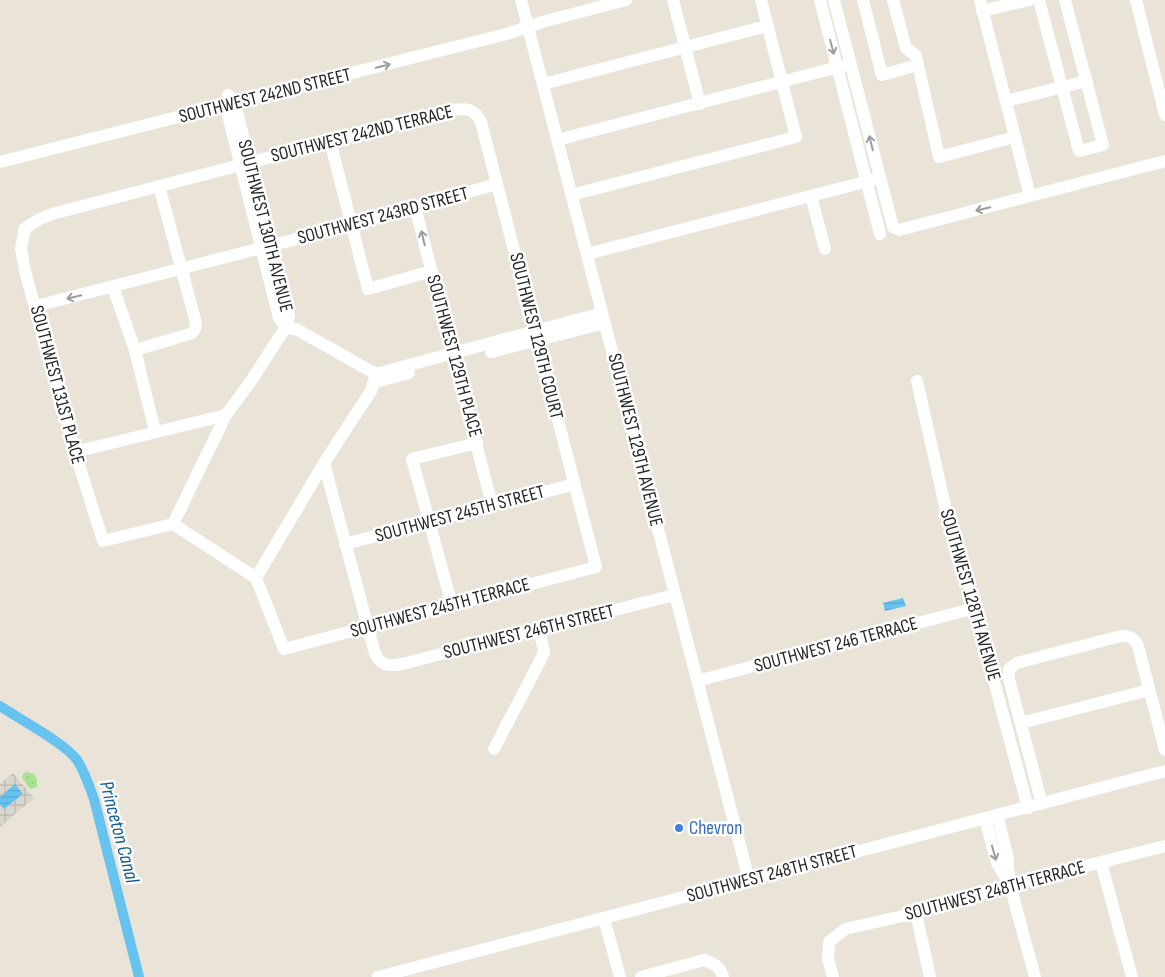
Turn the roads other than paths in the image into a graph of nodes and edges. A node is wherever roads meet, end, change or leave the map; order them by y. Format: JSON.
{"nodes":[{"id":1,"x":522,"y":0,"type":"edge"},
{"id":2,"x":626,"y":0,"type":"edge"},
{"id":3,"x":673,"y":0,"type":"edge"},
{"id":4,"x":761,"y":0,"type":"edge"},
{"id":5,"x":820,"y":0,"type":"edge"},
{"id":6,"x":834,"y":0,"type":"edge"},
{"id":7,"x":863,"y":0,"type":"edge"},
{"id":8,"x":893,"y":0,"type":"edge"},
{"id":9,"x":1029,"y":0,"type":"edge"},
{"id":10,"x":1039,"y":0,"type":"edge"},
{"id":11,"x":1065,"y":0,"type":"edge"},
{"id":12,"x":1136,"y":0,"type":"edge"},
{"id":13,"x":981,"y":6,"type":"edge"},
{"id":14,"x":767,"y":26,"type":"junction"},
{"id":15,"x":528,"y":27,"type":"junction"},
{"id":16,"x":686,"y":48,"type":"junction"},
{"id":17,"x":850,"y":64,"type":"junction"},
{"id":18,"x":918,"y":66,"type":"junction"},
{"id":19,"x":837,"y":67,"type":"junction"},
{"id":20,"x":782,"y":82,"type":"junction"},
{"id":21,"x":1086,"y":82,"type":"junction"},
{"id":22,"x":543,"y":84,"type":"junction"},
{"id":23,"x":1062,"y":87,"type":"junction"},
{"id":24,"x":1006,"y":101,"type":"junction"},
{"id":25,"x":700,"y":104,"type":"junction"},
{"id":26,"x":230,"y":105,"type":"junction"},
{"id":27,"x":470,"y":109,"type":"joint"},
{"id":28,"x":1165,"y":115,"type":"edge"},
{"id":29,"x":1015,"y":138,"type":"junction"},
{"id":30,"x":557,"y":140,"type":"junction"},
{"id":31,"x":330,"y":142,"type":"junction"},
{"id":32,"x":1165,"y":161,"type":"edge"},
{"id":33,"x":0,"y":162,"type":"edge"},
{"id":34,"x":246,"y":164,"type":"junction"},
{"id":35,"x":880,"y":178,"type":"junction"},
{"id":36,"x":866,"y":182,"type":"junction"},
{"id":37,"x":497,"y":184,"type":"junction"},
{"id":38,"x":159,"y":186,"type":"junction"},
{"id":39,"x":571,"y":196,"type":"junction"},
{"id":40,"x":811,"y":196,"type":"junction"},
{"id":41,"x":1030,"y":196,"type":"junction"},
{"id":42,"x":416,"y":207,"type":"junction"},
{"id":43,"x":351,"y":225,"type":"junction"},
{"id":44,"x":24,"y":228,"type":"joint"},
{"id":45,"x":880,"y":234,"type":"dead end"},
{"id":46,"x":266,"y":247,"type":"junction"},
{"id":47,"x":825,"y":249,"type":"dead end"},
{"id":48,"x":587,"y":254,"type":"junction"},
{"id":49,"x":180,"y":270,"type":"junction"},
{"id":50,"x":432,"y":271,"type":"junction"},
{"id":51,"x":113,"y":287,"type":"junction"},
{"id":52,"x":36,"y":306,"type":"junction"},
{"id":53,"x":604,"y":318,"type":"junction"},
{"id":54,"x":286,"y":328,"type":"junction"},
{"id":55,"x":537,"y":336,"type":"junction"},
{"id":56,"x":135,"y":350,"type":"junction"},
{"id":57,"x":454,"y":357,"type":"junction"},
{"id":58,"x":375,"y":378,"type":"junction"},
{"id":59,"x":917,"y":381,"type":"dead end"},
{"id":60,"x":226,"y":415,"type":"junction"},
{"id":61,"x":155,"y":432,"type":"junction"},
{"id":62,"x":476,"y":442,"type":"junction"},
{"id":63,"x":74,"y":452,"type":"junction"},
{"id":64,"x":324,"y":463,"type":"junction"},
{"id":65,"x":574,"y":484,"type":"junction"},
{"id":66,"x":492,"y":505,"type":"junction"},
{"id":67,"x":428,"y":522,"type":"junction"},
{"id":68,"x":173,"y":524,"type":"junction"},
{"id":69,"x":345,"y":544,"type":"junction"},
{"id":70,"x":596,"y":567,"type":"joint"},
{"id":71,"x":256,"y":578,"type":"junction"},
{"id":72,"x":674,"y":595,"type":"junction"},
{"id":73,"x":452,"y":605,"type":"junction"},
{"id":74,"x":975,"y":608,"type":"junction"},
{"id":75,"x":367,"y":626,"type":"junction"},
{"id":76,"x":539,"y":629,"type":"junction"},
{"id":77,"x":697,"y":681,"type":"junction"},
{"id":78,"x":1149,"y":690,"type":"junction"},
{"id":79,"x":1021,"y":723,"type":"junction"},
{"id":80,"x":494,"y":749,"type":"dead end"},
{"id":81,"x":1165,"y":750,"type":"edge"},
{"id":82,"x":1165,"y":771,"type":"edge"},
{"id":83,"x":1042,"y":804,"type":"junction"},
{"id":84,"x":1028,"y":808,"type":"junction"},
{"id":85,"x":991,"y":817,"type":"junction"},
{"id":86,"x":1165,"y":846,"type":"edge"},
{"id":87,"x":1101,"y":862,"type":"junction"},
{"id":88,"x":749,"y":880,"type":"junction"},
{"id":89,"x":1010,"y":884,"type":"junction"},
{"id":90,"x":916,"y":913,"type":"junction"},
{"id":91,"x":604,"y":918,"type":"junction"},
{"id":92,"x":378,"y":977,"type":"edge"},
{"id":93,"x":620,"y":977,"type":"edge"},
{"id":94,"x":641,"y":977,"type":"edge"},
{"id":95,"x":723,"y":977,"type":"edge"},
{"id":96,"x":833,"y":977,"type":"edge"},
{"id":97,"x":930,"y":977,"type":"edge"},
{"id":98,"x":1035,"y":977,"type":"edge"},
{"id":99,"x":1132,"y":977,"type":"edge"}],
"edges":[{"from":1,"to":15,"type":"street","name":"SOUTHWEST 129TH AVENUE"},
{"from":2,"to":15,"type":"street","name":"SOUTHWEST 242ND STREET"},
{"from":3,"to":16,"type":"street"},
{"from":4,"to":14,"type":"street"},
{"from":5,"to":19,"type":"street","one_way":true},
{"from":6,"to":17,"type":"street"},
{"from":7,"to":18,"type":"street"},
{"from":8,"to":18,"type":"street"},
{"from":9,"to":13,"type":"street"},
{"from":10,"to":23,"type":"street"},
{"from":11,"to":21,"type":"street"},
{"from":12,"to":28,"type":"street"},
{"from":13,"to":24,"type":"street"},
{"from":14,"to":16,"type":"street"},
{"from":14,"to":20,"type":"street"},
{"from":15,"to":22,"type":"street","name":"SOUTHWEST 129TH AVENUE"},
{"from":26,"to":15,"type":"street","name":"SOUTHWEST 242ND STREET","one_way":true},
{"from":16,"to":22,"type":"street"},
{"from":16,"to":25,"type":"street"},
{"from":17,"to":19,"type":"street"},
{"from":35,"to":17,"type":"street","one_way":true},
{"from":18,"to":29,"type":"street"},
{"from":19,"to":20,"type":"street"},
{"from":19,"to":36,"type":"street"},
{"from":20,"to":25,"type":"street"},
{"from":20,"to":39,"type":"street"},
{"from":21,"to":23,"type":"street"},
{"from":21,"to":23,"type":"street"},
{"from":22,"to":30,"type":"street","name":"SOUTHWEST 129TH AVENUE"},
{"from":23,"to":24,"type":"street"},
{"from":24,"to":29,"type":"street"},
{"from":25,"to":30,"type":"street"},
{"from":26,"to":33,"type":"street","name":"SOUTHWEST 242ND STREET"},
{"from":26,"to":34,"type":"street","name":"SOUTHWEST 130TH AVENUE"},
{"from":27,"to":31,"type":"street","name":"SOUTHWEST 242ND TERRACE"},
{"from":27,"to":37,"type":"street","name":"SOUTHWEST 129TH COURT"},
{"from":29,"to":41,"type":"street"},
{"from":30,"to":39,"type":"street","name":"SOUTHWEST 129TH AVENUE"},
{"from":31,"to":34,"type":"street","name":"SOUTHWEST 242ND TERRACE"},
{"from":31,"to":43,"type":"street"},
{"from":32,"to":41,"type":"street"},
{"from":34,"to":38,"type":"street","name":"SOUTHWEST 242ND TERRACE"},
{"from":34,"to":46,"type":"street","name":"SOUTHWEST 130TH AVENUE"},
{"from":35,"to":36,"type":"street"},
{"from":41,"to":35,"type":"street","one_way":true},
{"from":36,"to":40,"type":"street"},
{"from":36,"to":45,"type":"street"},
{"from":37,"to":42,"type":"street","name":"SOUTHWEST 243RD STREET"},
{"from":37,"to":55,"type":"street","name":"SOUTHWEST 129TH COURT"},
{"from":38,"to":44,"type":"street","name":"SOUTHWEST 242ND TERRACE"},
{"from":38,"to":49,"type":"street"},
{"from":39,"to":48,"type":"street","name":"SOUTHWEST 129TH AVENUE"},
{"from":40,"to":47,"type":"street"},
{"from":40,"to":48,"type":"street"},
{"from":42,"to":43,"type":"street","name":"SOUTHWEST 243RD STREET"},
{"from":50,"to":42,"type":"street","name":"SOUTHWEST 129TH PLACE","one_way":true},
{"from":43,"to":46,"type":"street","name":"SOUTHWEST 243RD STREET"},
{"from":43,"to":50,"type":"street"},
{"from":44,"to":52,"type":"street","name":"SOUTHWEST 131ST PLACE"},
{"from":46,"to":49,"type":"street","name":"SOUTHWEST 243RD STREET"},
{"from":46,"to":54,"type":"street","name":"SOUTHWEST 130TH AVENUE"},
{"from":48,"to":53,"type":"street","name":"SOUTHWEST 129TH AVENUE"},
{"from":49,"to":51,"type":"street","name":"SOUTHWEST 243RD STREET"},
{"from":49,"to":56,"type":"street"},
{"from":50,"to":57,"type":"street","name":"SOUTHWEST 129TH PLACE"},
{"from":51,"to":52,"type":"street","name":"SOUTHWEST 243RD STREET","one_way":true},
{"from":51,"to":56,"type":"street"},
{"from":52,"to":63,"type":"street","name":"SOUTHWEST 131ST PLACE"},
{"from":53,"to":55,"type":"street"},
{"from":53,"to":72,"type":"street","name":"SOUTHWEST 129TH AVENUE"},
{"from":54,"to":58,"type":"street"},
{"from":54,"to":60,"type":"street"},
{"from":55,"to":57,"type":"street"},
{"from":55,"to":65,"type":"street","name":"SOUTHWEST 129TH COURT"},
{"from":56,"to":61,"type":"street"},
{"from":57,"to":58,"type":"street"},
{"from":57,"to":62,"type":"street","name":"SOUTHWEST 129TH PLACE"},
{"from":58,"to":64,"type":"street"},
{"from":59,"to":74,"type":"street","name":"SOUTHWEST 128TH AVENUE"},
{"from":60,"to":61,"type":"street"},
{"from":60,"to":68,"type":"street"},
{"from":61,"to":63,"type":"street"},
{"from":62,"to":66,"type":"street","name":"SOUTHWEST 129TH PLACE"},
{"from":62,"to":67,"type":"street"},
{"from":63,"to":68,"type":"street","name":"SOUTHWEST 131ST PLACE"},
{"from":64,"to":69,"type":"street"},
{"from":64,"to":71,"type":"street"},
{"from":65,"to":66,"type":"street","name":"SOUTHWEST 245TH STREET"},
{"from":65,"to":70,"type":"street","name":"SOUTHWEST 129TH COURT"},
{"from":66,"to":67,"type":"street","name":"SOUTHWEST 245TH STREET"},
{"from":67,"to":69,"type":"street","name":"SOUTHWEST 245TH STREET"},
{"from":67,"to":73,"type":"street"},
{"from":68,"to":71,"type":"street"},
{"from":69,"to":75,"type":"street"},
{"from":70,"to":73,"type":"street","name":"SOUTHWEST 245TH TERRACE"},
{"from":71,"to":75,"type":"street","name":"SOUTHWEST 245TH TERRACE"},
{"from":72,"to":76,"type":"street","name":"SOUTHWEST 246TH STREET"},
{"from":72,"to":77,"type":"street","name":"SOUTHWEST 129TH AVENUE"},
{"from":73,"to":75,"type":"street","name":"SOUTHWEST 245TH TERRACE"},
{"from":74,"to":77,"type":"street","name":"SOUTHWEST 246 TERRACE"},
{"from":74,"to":84,"type":"street","name":"SOUTHWEST 128TH AVENUE"},
{"from":75,"to":76,"type":"street","name":"SOUTHWEST 246TH STREET"},
{"from":76,"to":80,"type":"street"},
{"from":77,"to":88,"type":"street","name":"SOUTHWEST 129TH AVENUE"},
{"from":78,"to":79,"type":"street"},
{"from":78,"to":79,"type":"street"},
{"from":78,"to":81,"type":"street"},
{"from":79,"to":83,"type":"street"},
{"from":82,"to":83,"type":"street","name":"SOUTHWEST 248TH STREET"},
{"from":83,"to":84,"type":"street","name":"SOUTHWEST 248TH STREET"},
{"from":84,"to":85,"type":"street","name":"SOUTHWEST 248TH STREET"},
{"from":85,"to":88,"type":"street","name":"SOUTHWEST 248TH STREET"},
{"from":85,"to":89,"type":"street"},
{"from":86,"to":87,"type":"street","name":"SOUTHWEST 248TH TERRACE"},
{"from":87,"to":89,"type":"street","name":"SOUTHWEST 248TH TERRACE"},
{"from":87,"to":99,"type":"street"},
{"from":88,"to":91,"type":"street","name":"SOUTHWEST 248TH STREET"},
{"from":89,"to":90,"type":"street","name":"SOUTHWEST 248TH TERRACE"},
{"from":89,"to":98,"type":"street"},
{"from":90,"to":96,"type":"street","name":"SOUTHWEST 248TH TERRACE"},
{"from":90,"to":97,"type":"street"},
{"from":91,"to":92,"type":"street","name":"SOUTHWEST 248TH STREET"},
{"from":91,"to":93,"type":"street"},
{"from":94,"to":95,"type":"street"}]}
